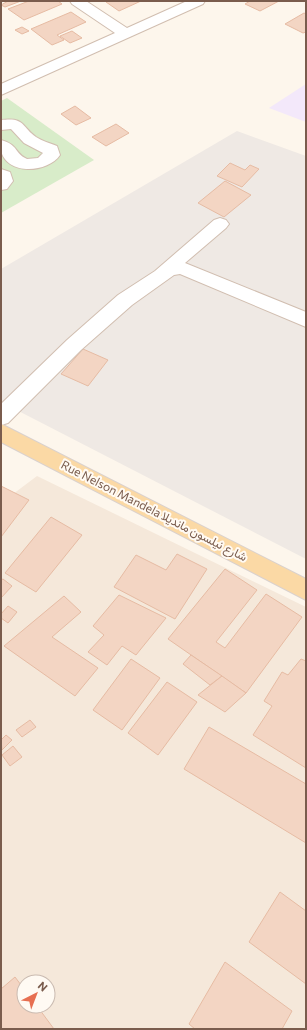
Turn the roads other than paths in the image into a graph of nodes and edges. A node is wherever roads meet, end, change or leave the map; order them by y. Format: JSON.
{"nodes":[{"id":1,"x":77,"y":1,"type":"edge"},
{"id":2,"x":198,"y":1,"type":"edge"},
{"id":3,"x":126,"y":34,"type":"junction"},
{"id":4,"x":1,"y":90,"type":"edge"},
{"id":5,"x":1,"y":125,"type":"edge"},
{"id":6,"x":1,"y":145,"type":"edge"},
{"id":7,"x":1,"y":174,"type":"edge"},
{"id":8,"x":1,"y":185,"type":"edge"},
{"id":9,"x":220,"y":224,"type":"dead end"},
{"id":10,"x":159,"y":275,"type":"junction"},
{"id":11,"x":306,"y":320,"type":"edge"},
{"id":12,"x":1,"y":417,"type":"edge"},
{"id":13,"x":1,"y":432,"type":"edge"},
{"id":14,"x":306,"y":590,"type":"edge"}],
"edges":[{"from":1,"to":3,"type":"street"},
{"from":2,"to":3,"type":"street"},
{"from":3,"to":4,"type":"street"},
{"from":5,"to":6,"type":"street"},
{"from":7,"to":8,"type":"street"},
{"from":9,"to":10,"type":"street"},
{"from":10,"to":11,"type":"street"},
{"from":10,"to":12,"type":"street"},
{"from":13,"to":14,"type":"main road","name":"Rue Nelson Mandela شارع نيلسون مانديلا"}]}
